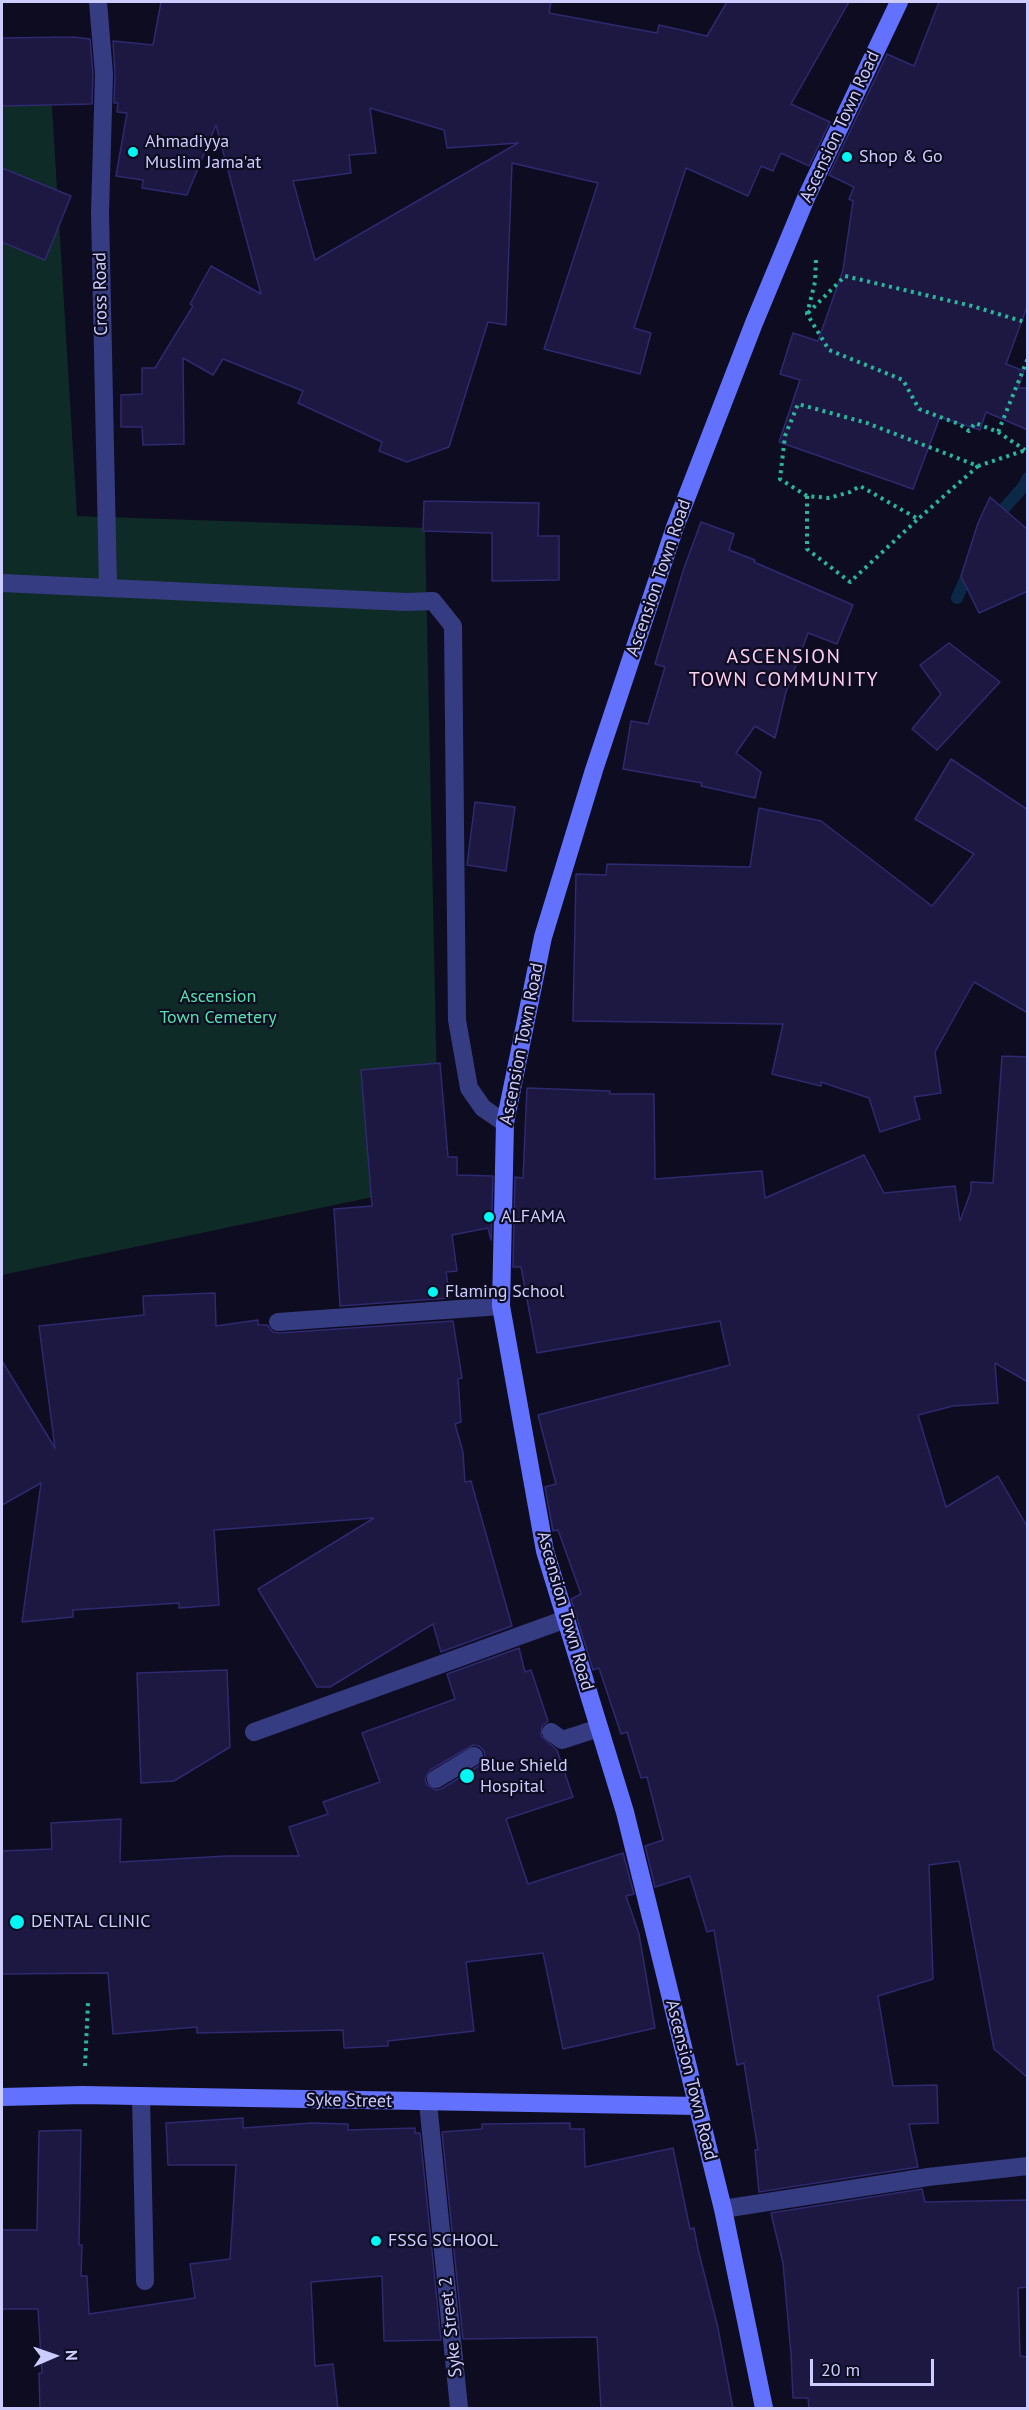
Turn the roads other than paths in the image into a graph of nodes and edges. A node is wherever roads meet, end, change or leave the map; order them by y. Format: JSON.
{"nodes":[{"id":1,"x":98,"y":2,"type":"edge"},
{"id":2,"x":899,"y":2,"type":"edge"},
{"id":3,"x":2,"y":583,"type":"edge"},
{"id":4,"x":108,"y":587,"type":"junction"},
{"id":5,"x":505,"y":1123,"type":"junction"},
{"id":6,"x":501,"y":1306,"type":"junction"},
{"id":7,"x":278,"y":1322,"type":"dead end"},
{"id":8,"x":566,"y":1619,"type":"junction"},
{"id":9,"x":600,"y":1728,"type":"junction"},
{"id":10,"x":254,"y":1732,"type":"dead end"},
{"id":11,"x":551,"y":1732,"type":"dead end"},
{"id":12,"x":474,"y":1756,"type":"dead end"},
{"id":13,"x":436,"y":1779,"type":"dead end"},
{"id":14,"x":141,"y":2096,"type":"junction"},
{"id":15,"x":2,"y":2097,"type":"edge"},
{"id":16,"x":428,"y":2103,"type":"junction"},
{"id":17,"x":697,"y":2106,"type":"junction"},
{"id":18,"x":1028,"y":2166,"type":"edge"},
{"id":19,"x":723,"y":2209,"type":"junction"},
{"id":20,"x":145,"y":2281,"type":"dead end"},
{"id":21,"x":459,"y":2409,"type":"edge"},
{"id":22,"x":764,"y":2409,"type":"edge"}],
"edges":[{"from":1,"to":4,"type":"street","name":"Cross Road"},
{"from":2,"to":5,"type":"main road","name":"Ascension Town Road"},
{"from":3,"to":4,"type":"street"},
{"from":4,"to":5,"type":"street"},
{"from":5,"to":6,"type":"main road","name":"Ascension Town Road"},
{"from":6,"to":7,"type":"street"},
{"from":6,"to":8,"type":"main road","name":"Ascension Town Road"},
{"from":8,"to":9,"type":"main road","name":"Ascension Town Road"},
{"from":8,"to":10,"type":"street"},
{"from":9,"to":11,"type":"street"},
{"from":9,"to":17,"type":"main road","name":"Ascension Town Road"},
{"from":12,"to":13,"type":"street"},
{"from":14,"to":15,"type":"main road","name":"Syke Street"},
{"from":14,"to":16,"type":"main road","name":"Syke Street"},
{"from":14,"to":20,"type":"street"},
{"from":16,"to":17,"type":"main road","name":"Syke Street"},
{"from":16,"to":21,"type":"street","name":"Syke Street 2"},
{"from":17,"to":19,"type":"main road","name":"Ascension Town Road"},
{"from":18,"to":19,"type":"street"},
{"from":19,"to":22,"type":"main road","name":"Ascension Town Road"}]}
